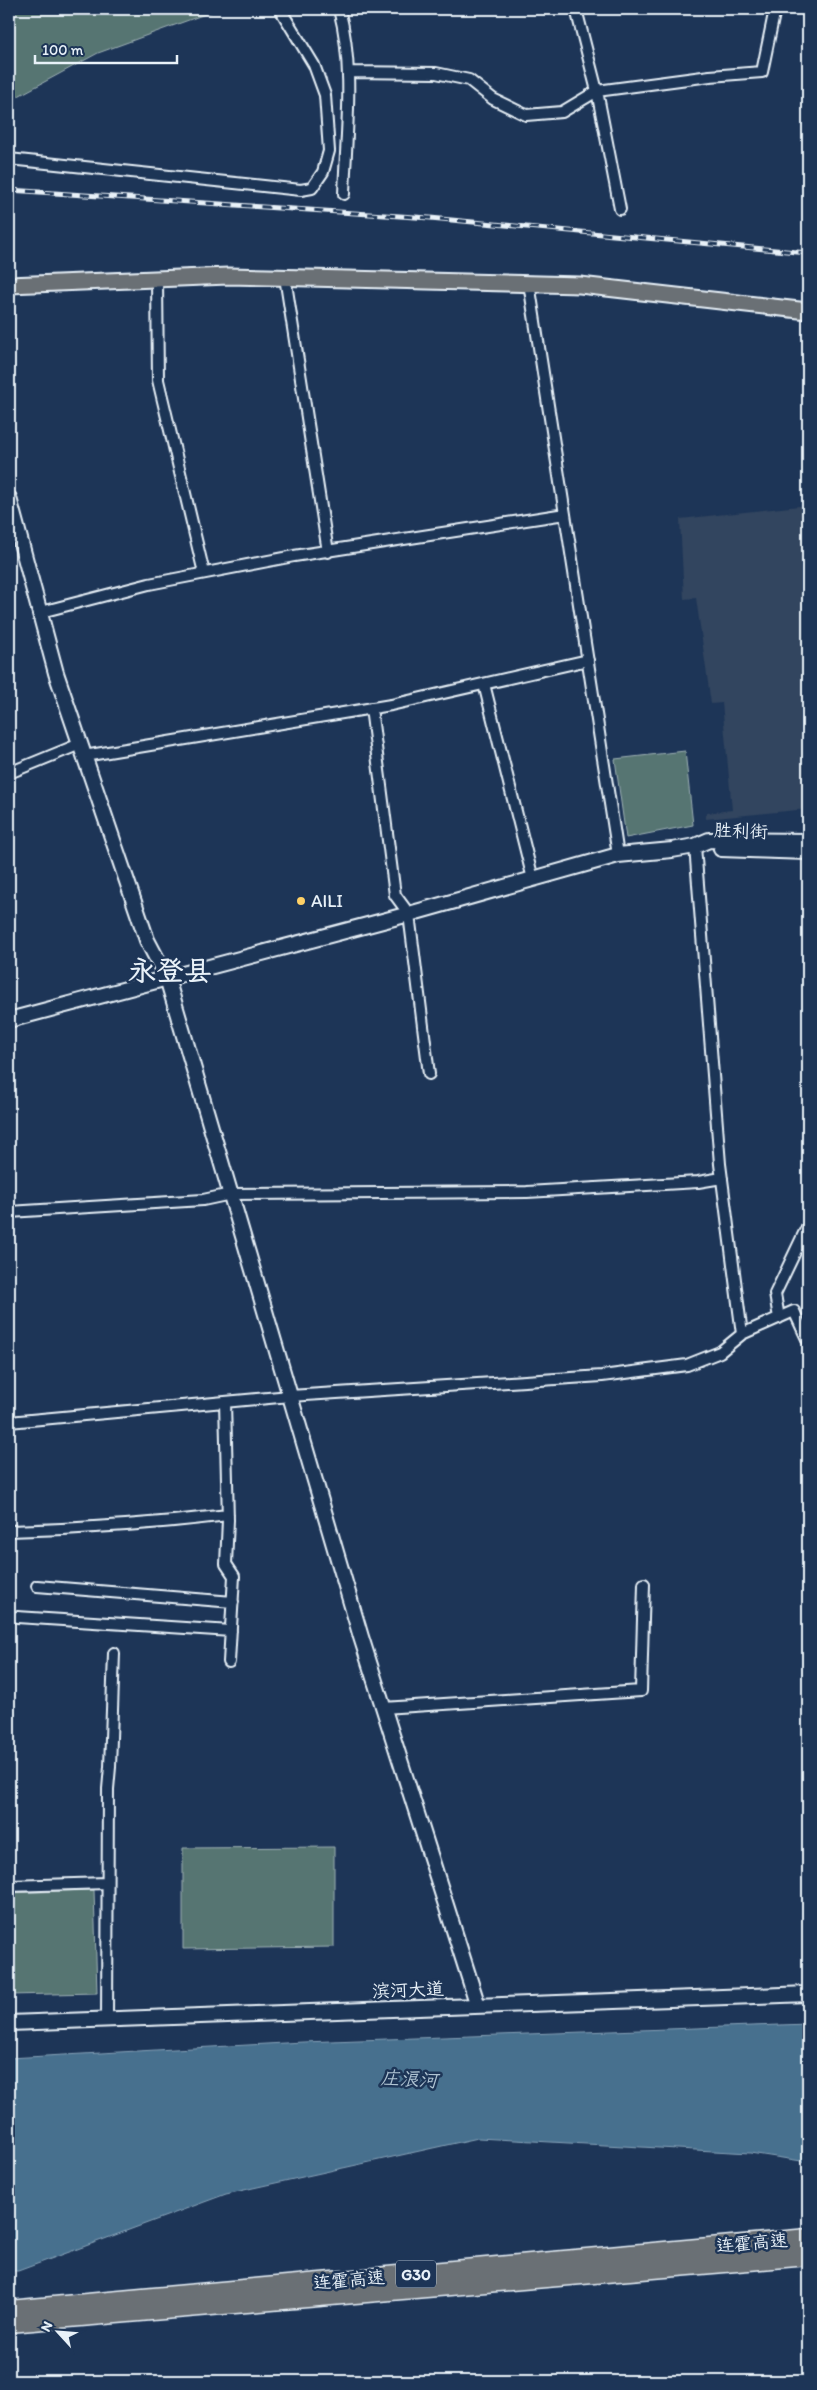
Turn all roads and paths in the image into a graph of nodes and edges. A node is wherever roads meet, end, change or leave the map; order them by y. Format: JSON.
{"nodes":[{"id":1,"x":280,"y":9,"type":"edge"},
{"id":2,"x":339,"y":9,"type":"edge"},
{"id":3,"x":576,"y":9,"type":"edge"},
{"id":4,"x":775,"y":9,"type":"edge"},
{"id":5,"x":349,"y":72,"type":"junction"},
{"id":6,"x":596,"y":91,"type":"junction"},
{"id":7,"x":9,"y":159,"type":"edge"},
{"id":8,"x":344,"y":194,"type":"dead end"},
{"id":9,"x":620,"y":209,"type":"dead end"},
{"id":10,"x":286,"y":277,"type":"junction"},
{"id":11,"x":156,"y":278,"type":"junction"},
{"id":12,"x":529,"y":284,"type":"junction"},
{"id":13,"x":9,"y":285,"type":"edge"},
{"id":14,"x":808,"y":311,"type":"edge"},
{"id":15,"x":9,"y":498,"type":"edge"},
{"id":16,"x":565,"y":514,"type":"junction"},
{"id":17,"x":328,"y":552,"type":"junction"},
{"id":18,"x":204,"y":574,"type":"junction"},
{"id":19,"x":41,"y":612,"type":"junction"},
{"id":20,"x":588,"y":660,"type":"junction"},
{"id":21,"x":484,"y":684,"type":"junction"},
{"id":22,"x":371,"y":708,"type":"junction"},
{"id":23,"x":82,"y":750,"type":"junction"},
{"id":24,"x":9,"y":773,"type":"edge"},
{"id":25,"x":808,"y":841,"type":"edge"},
{"id":26,"x":695,"y":846,"type":"junction"},
{"id":27,"x":808,"y":852,"type":"edge"},
{"id":28,"x":618,"y":855,"type":"junction"},
{"id":29,"x":533,"y":879,"type":"junction"},
{"id":30,"x":409,"y":914,"type":"junction"},
{"id":31,"x":167,"y":978,"type":"junction"},
{"id":32,"x":9,"y":1020,"type":"edge"},
{"id":33,"x":430,"y":1074,"type":"dead end"},
{"id":34,"x":722,"y":1178,"type":"junction"},
{"id":35,"x":231,"y":1194,"type":"junction"},
{"id":36,"x":9,"y":1212,"type":"edge"},
{"id":37,"x":808,"y":1225,"type":"edge"},
{"id":38,"x":779,"y":1318,"type":"junction"},
{"id":39,"x":742,"y":1334,"type":"junction"},
{"id":40,"x":808,"y":1342,"type":"edge"},
{"id":41,"x":290,"y":1396,"type":"junction"},
{"id":42,"x":226,"y":1402,"type":"junction"},
{"id":43,"x":9,"y":1422,"type":"edge"},
{"id":44,"x":228,"y":1515,"type":"junction"},
{"id":45,"x":9,"y":1531,"type":"edge"},
{"id":46,"x":644,"y":1584,"type":"dead end"},
{"id":47,"x":37,"y":1586,"type":"dead end"},
{"id":48,"x":233,"y":1602,"type":"junction"},
{"id":49,"x":17,"y":1617,"type":"dead end"},
{"id":50,"x":230,"y":1631,"type":"junction"},
{"id":51,"x":114,"y":1653,"type":"dead end"},
{"id":52,"x":228,"y":1662,"type":"dead end"},
{"id":53,"x":383,"y":1708,"type":"junction"},
{"id":54,"x":107,"y":1883,"type":"junction"},
{"id":55,"x":9,"y":1886,"type":"edge"},
{"id":56,"x":808,"y":1994,"type":"edge"},
{"id":57,"x":478,"y":2006,"type":"junction"},
{"id":58,"x":107,"y":2020,"type":"junction"},
{"id":59,"x":9,"y":2023,"type":"edge"},
{"id":60,"x":808,"y":2238,"type":"edge"},
{"id":61,"x":808,"y":2256,"type":"edge"},
{"id":62,"x":16,"y":2316,"type":"edge"}],
"edges":[{"from":1,"to":7,"type":"street"},
{"from":2,"to":5,"type":"street"},
{"from":3,"to":6,"type":"street"},
{"from":4,"to":6,"type":"street"},
{"from":5,"to":6,"type":"street"},
{"from":5,"to":8,"type":"street"},
{"from":6,"to":9,"type":"street"},
{"from":10,"to":11,"type":"main road"},
{"from":10,"to":12,"type":"main road"},
{"from":10,"to":17,"type":"street"},
{"from":11,"to":13,"type":"main road"},
{"from":11,"to":18,"type":"street"},
{"from":12,"to":14,"type":"main road"},
{"from":12,"to":16,"type":"street"},
{"from":15,"to":19,"type":"street"},
{"from":16,"to":17,"type":"street"},
{"from":16,"to":20,"type":"street"},
{"from":17,"to":18,"type":"street"},
{"from":18,"to":19,"type":"street"},
{"from":19,"to":23,"type":"street"},
{"from":20,"to":21,"type":"street"},
{"from":20,"to":28,"type":"street"},
{"from":21,"to":22,"type":"street"},
{"from":21,"to":29,"type":"street"},
{"from":22,"to":23,"type":"street"},
{"from":22,"to":30,"type":"street"},
{"from":23,"to":24,"type":"street"},
{"from":23,"to":31,"type":"street"},
{"from":25,"to":26,"type":"street","name":"胜利街"},
{"from":26,"to":27,"type":"street","name":"胜利街"},
{"from":26,"to":28,"type":"street"},
{"from":26,"to":34,"type":"street"},
{"from":28,"to":29,"type":"street"},
{"from":29,"to":30,"type":"street"},
{"from":30,"to":31,"type":"street"},
{"from":30,"to":33,"type":"street"},
{"from":31,"to":32,"type":"street"},
{"from":31,"to":35,"type":"street"},
{"from":34,"to":35,"type":"street"},
{"from":34,"to":39,"type":"street"},
{"from":35,"to":36,"type":"street"},
{"from":35,"to":41,"type":"street"},
{"from":37,"to":38,"type":"street"},
{"from":38,"to":39,"type":"street"},
{"from":38,"to":40,"type":"street"},
{"from":39,"to":41,"type":"street"},
{"from":41,"to":42,"type":"street"},
{"from":41,"to":53,"type":"street"},
{"from":42,"to":43,"type":"street"},
{"from":42,"to":44,"type":"street"},
{"from":44,"to":45,"type":"street"},
{"from":44,"to":48,"type":"street"},
{"from":46,"to":53,"type":"street"},
{"from":47,"to":48,"type":"street"},
{"from":48,"to":50,"type":"street"},
{"from":49,"to":50,"type":"street"},
{"from":50,"to":52,"type":"street"},
{"from":51,"to":54,"type":"street"},
{"from":53,"to":57,"type":"street"},
{"from":54,"to":55,"type":"street"},
{"from":54,"to":58,"type":"street"},
{"from":56,"to":57,"type":"street","name":"滨河大道"},
{"from":57,"to":58,"type":"street","name":"滨河大道"},
{"from":58,"to":59,"type":"street","name":"滨河大道"},
{"from":60,"to":62,"type":"highway","name":"连霍高速","number":"G30"},
{"from":61,"to":62,"type":"highway","name":"连霍高速","number":"G30"}]}
